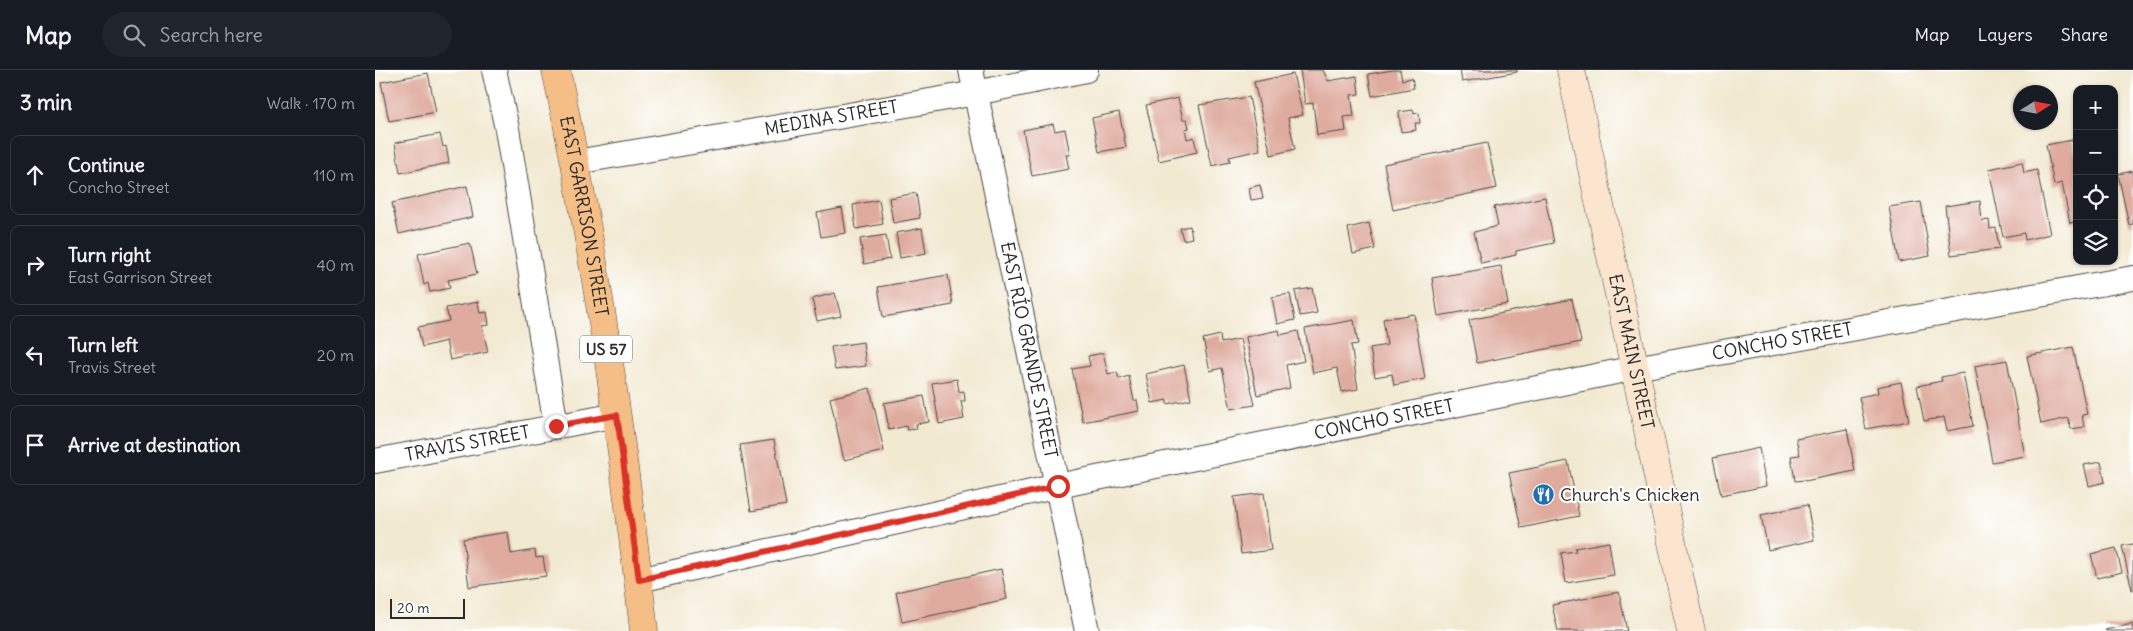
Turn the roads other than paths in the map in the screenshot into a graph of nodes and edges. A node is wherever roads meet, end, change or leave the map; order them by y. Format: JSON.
{"nodes":[{"id":1,"x":494,"y":70,"type":"edge"},
{"id":2,"x":556,"y":70,"type":"edge"},
{"id":3,"x":1086,"y":70,"type":"edge"},
{"id":4,"x":1571,"y":70,"type":"edge"},
{"id":5,"x":974,"y":81,"type":"edge"},
{"id":6,"x":575,"y":162,"type":"junction"},
{"id":7,"x":2133,"y":278,"type":"edge"},
{"id":8,"x":1635,"y":368,"type":"junction"},
{"id":9,"x":617,"y":415,"type":"junction"},
{"id":10,"x":556,"y":426,"type":"junction"},
{"id":11,"x":375,"y":461,"type":"edge"},
{"id":12,"x":1058,"y":486,"type":"junction"},
{"id":13,"x":639,"y":580,"type":"junction"},
{"id":14,"x":644,"y":631,"type":"edge"},
{"id":15,"x":1087,"y":631,"type":"edge"},
{"id":16,"x":1691,"y":631,"type":"edge"}],
"edges":[{"from":1,"to":10,"type":"street"},
{"from":2,"to":6,"type":"main road","name":"EAST GARRISON STREET","number":"US 57"},
{"from":3,"to":5,"type":"street","name":"MEDINA STREET"},
{"from":4,"to":8,"type":"main road","name":"EAST MAIN STREET"},
{"from":5,"to":6,"type":"street","name":"MEDINA STREET"},
{"from":5,"to":12,"type":"street","name":"EAST RÍO GRANDE STREET"},
{"from":6,"to":9,"type":"main road","name":"EAST GARRISON STREET","number":"US 57"},
{"from":7,"to":8,"type":"street","name":"CONCHO STREET"},
{"from":8,"to":12,"type":"street","name":"CONCHO STREET"},
{"from":8,"to":16,"type":"main road","name":"EAST MAIN STREET"},
{"from":9,"to":10,"type":"street","name":"TRAVIS STREET"},
{"from":9,"to":13,"type":"main road","name":"EAST GARRISON STREET","number":"US 57"},
{"from":10,"to":11,"type":"street","name":"TRAVIS STREET"},
{"from":12,"to":13,"type":"street","name":"CONCHO STREET"},
{"from":12,"to":15,"type":"street","name":"EAST RÍO GRANDE STREET"},
{"from":13,"to":14,"type":"main road","name":"EAST GARRISON STREET","number":"US 57"}]}
